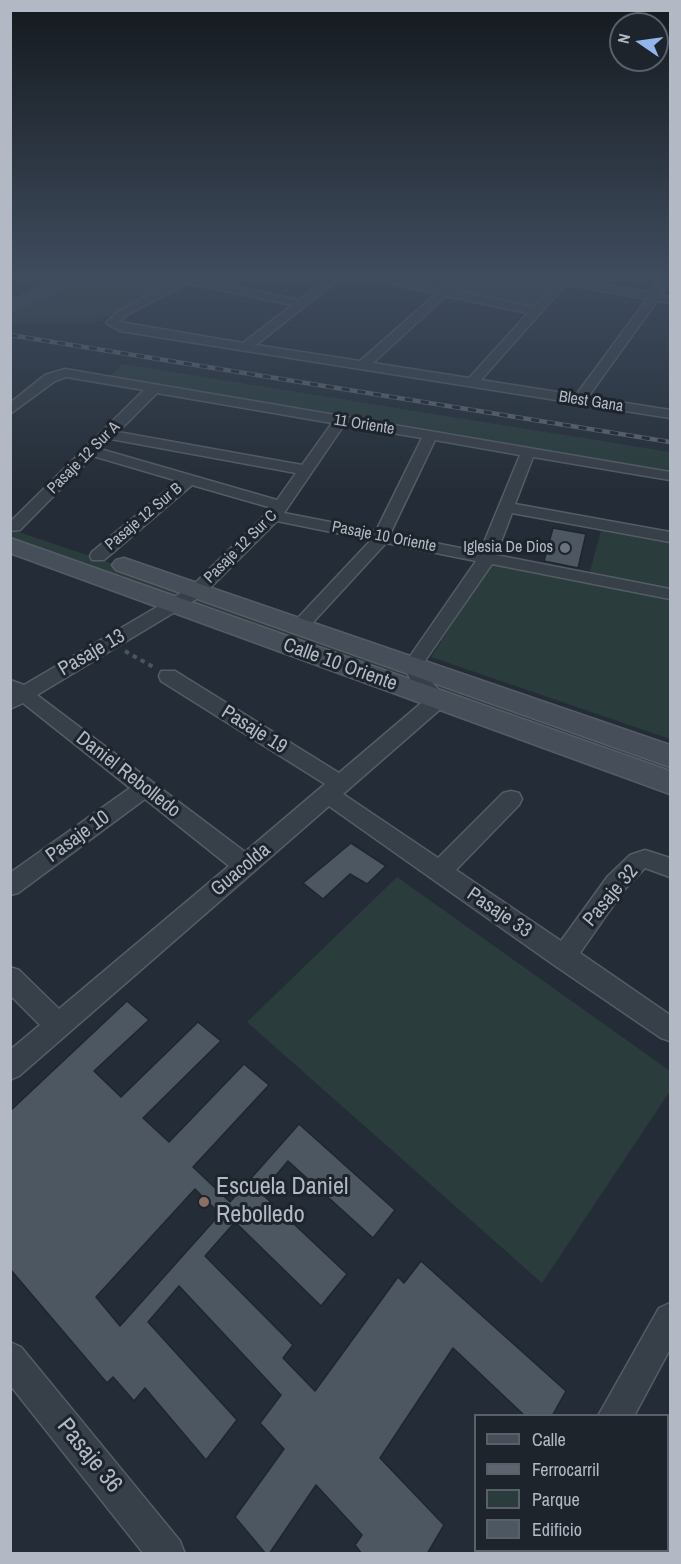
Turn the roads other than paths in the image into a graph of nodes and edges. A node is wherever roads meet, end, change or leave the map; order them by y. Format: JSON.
{"nodes":[{"id":1,"x":257,"y":348,"type":"edge"},
{"id":2,"x":382,"y":348,"type":"edge"},
{"id":3,"x":503,"y":348,"type":"edge"},
{"id":4,"x":617,"y":348,"type":"edge"},
{"id":5,"x":363,"y":365,"type":"junction"},
{"id":6,"x":472,"y":383,"type":"junction"},
{"id":7,"x":153,"y":389,"type":"junction"},
{"id":8,"x":579,"y":400,"type":"junction"},
{"id":9,"x":10,"y":410,"type":"edge"},
{"id":10,"x":670,"y":414,"type":"edge"},
{"id":11,"x":340,"y":421,"type":"junction"},
{"id":12,"x":108,"y":434,"type":"junction"},
{"id":13,"x":430,"y":436,"type":"junction"},
{"id":14,"x":91,"y":451,"type":"junction"},
{"id":15,"x":528,"y":452,"type":"junction"},
{"id":16,"x":304,"y":470,"type":"junction"},
{"id":17,"x":670,"y":476,"type":"edge"},
{"id":18,"x":190,"y":479,"type":"junction"},
{"id":19,"x":507,"y":507,"type":"junction"},
{"id":20,"x":278,"y":511,"type":"junction"},
{"id":21,"x":12,"y":533,"type":"edge"},
{"id":22,"x":381,"y":536,"type":"junction"},
{"id":23,"x":670,"y":537,"type":"edge"},
{"id":24,"x":98,"y":556,"type":"junction"},
{"id":25,"x":488,"y":558,"type":"junction"},
{"id":26,"x":197,"y":591,"type":"junction"},
{"id":27,"x":670,"y":594,"type":"edge"},
{"id":28,"x":172,"y":604,"type":"junction"},
{"id":29,"x":300,"y":626,"type":"junction"},
{"id":30,"x":413,"y":665,"type":"junction"},
{"id":31,"x":168,"y":676,"type":"road end"},
{"id":32,"x":15,"y":693,"type":"edge"},
{"id":33,"x":438,"y":700,"type":"junction"},
{"id":34,"x":670,"y":756,"type":"edge"},
{"id":35,"x":670,"y":783,"type":"edge"},
{"id":36,"x":145,"y":788,"type":"junction"},
{"id":37,"x":335,"y":789,"type":"junction"},
{"id":38,"x":511,"y":799,"type":"dead end"},
{"id":39,"x":246,"y":866,"type":"junction"},
{"id":40,"x":670,"y":868,"type":"edge"},
{"id":41,"x":439,"y":872,"type":"junction"},
{"id":42,"x":15,"y":876,"type":"edge"},
{"id":43,"x":563,"y":957,"type":"junction"},
{"id":44,"x":10,"y":978,"type":"edge"},
{"id":45,"x":58,"y":1026,"type":"junction"},
{"id":46,"x":670,"y":1029,"type":"edge"},
{"id":47,"x":10,"y":1067,"type":"edge"},
{"id":48,"x":670,"y":1318,"type":"edge"},
{"id":49,"x":10,"y":1358,"type":"edge"},
{"id":50,"x":616,"y":1414,"type":"edge"},
{"id":51,"x":167,"y":1554,"type":"edge"}],
"edges":[{"from":1,"to":5,"type":"street","name":"Blest Gana"},
{"from":2,"to":5,"type":"street"},
{"from":3,"to":6,"type":"street"},
{"from":4,"to":8,"type":"street"},
{"from":5,"to":6,"type":"street","name":"Blest Gana"},
{"from":6,"to":8,"type":"street","name":"Blest Gana"},
{"from":7,"to":9,"type":"street","name":"11 Oriente"},
{"from":7,"to":11,"type":"street","name":"11 Oriente"},
{"from":7,"to":12,"type":"street","name":"Pasaje 12 Sur A"},
{"from":8,"to":10,"type":"street","name":"Blest Gana"},
{"from":11,"to":13,"type":"street","name":"11 Oriente"},
{"from":11,"to":16,"type":"street","name":"Pasaje 12 Sur C"},
{"from":12,"to":14,"type":"street","name":"Pasaje 12 Sur A"},
{"from":12,"to":16,"type":"street"},
{"from":13,"to":15,"type":"street","name":"11 Oriente"},
{"from":13,"to":22,"type":"street"},
{"from":14,"to":18,"type":"street","name":"Pasaje 10 Oriente"},
{"from":14,"to":21,"type":"street","name":"Pasaje 12 Sur A"},
{"from":15,"to":17,"type":"street","name":"11 Oriente"},
{"from":15,"to":19,"type":"street"},
{"from":16,"to":20,"type":"street","name":"Pasaje 12 Sur C"},
{"from":18,"to":20,"type":"street","name":"Pasaje 10 Oriente"},
{"from":18,"to":24,"type":"street","name":"Pasaje 12 Sur B"},
{"from":19,"to":23,"type":"street"},
{"from":19,"to":25,"type":"street"},
{"from":20,"to":22,"type":"street","name":"Pasaje 10 Oriente"},
{"from":20,"to":26,"type":"street","name":"Pasaje 12 Sur C"},
{"from":21,"to":24,"type":"main road","name":"Calle 10 Oriente"},
{"from":21,"to":28,"type":"main road","name":"Calle 10 Oriente"},
{"from":22,"to":25,"type":"street","name":"Pasaje 10 Oriente"},
{"from":22,"to":29,"type":"street"},
{"from":24,"to":26,"type":"main road","name":"Calle 10 Oriente"},
{"from":25,"to":27,"type":"street","name":"Pasaje 10 Oriente"},
{"from":25,"to":30,"type":"street"},
{"from":26,"to":28,"type":"street","name":"Pasaje 12 Sur C"},
{"from":26,"to":29,"type":"main road","name":"Calle 10 Oriente"},
{"from":28,"to":32,"type":"street","name":"Pasaje 13"},
{"from":28,"to":33,"type":"main road","name":"Calle 10 Oriente"},
{"from":29,"to":30,"type":"main road","name":"Calle 10 Oriente"},
{"from":30,"to":33,"type":"street"},
{"from":30,"to":34,"type":"main road","name":"Calle 10 Oriente"},
{"from":31,"to":37,"type":"street","name":"Pasaje 19"},
{"from":32,"to":36,"type":"street","name":"Daniel Rebolledo"},
{"from":33,"to":35,"type":"main road","name":"Calle 10 Oriente"},
{"from":33,"to":37,"type":"street","name":"Guacolda"},
{"from":36,"to":39,"type":"street","name":"Daniel Rebolledo"},
{"from":36,"to":42,"type":"street","name":"Pasaje 10"},
{"from":37,"to":39,"type":"street","name":"Guacolda"},
{"from":37,"to":41,"type":"street","name":"Pasaje 33"},
{"from":38,"to":41,"type":"street"},
{"from":39,"to":45,"type":"street","name":"Guacolda"},
{"from":40,"to":43,"type":"street","name":"Pasaje 32"},
{"from":41,"to":43,"type":"street","name":"Pasaje 33"},
{"from":43,"to":46,"type":"street","name":"Pasaje 33"},
{"from":44,"to":45,"type":"street"},
{"from":45,"to":47,"type":"street","name":"Guacolda"},
{"from":48,"to":50,"type":"street"},
{"from":49,"to":51,"type":"street","name":"Pasaje 36"}]}
